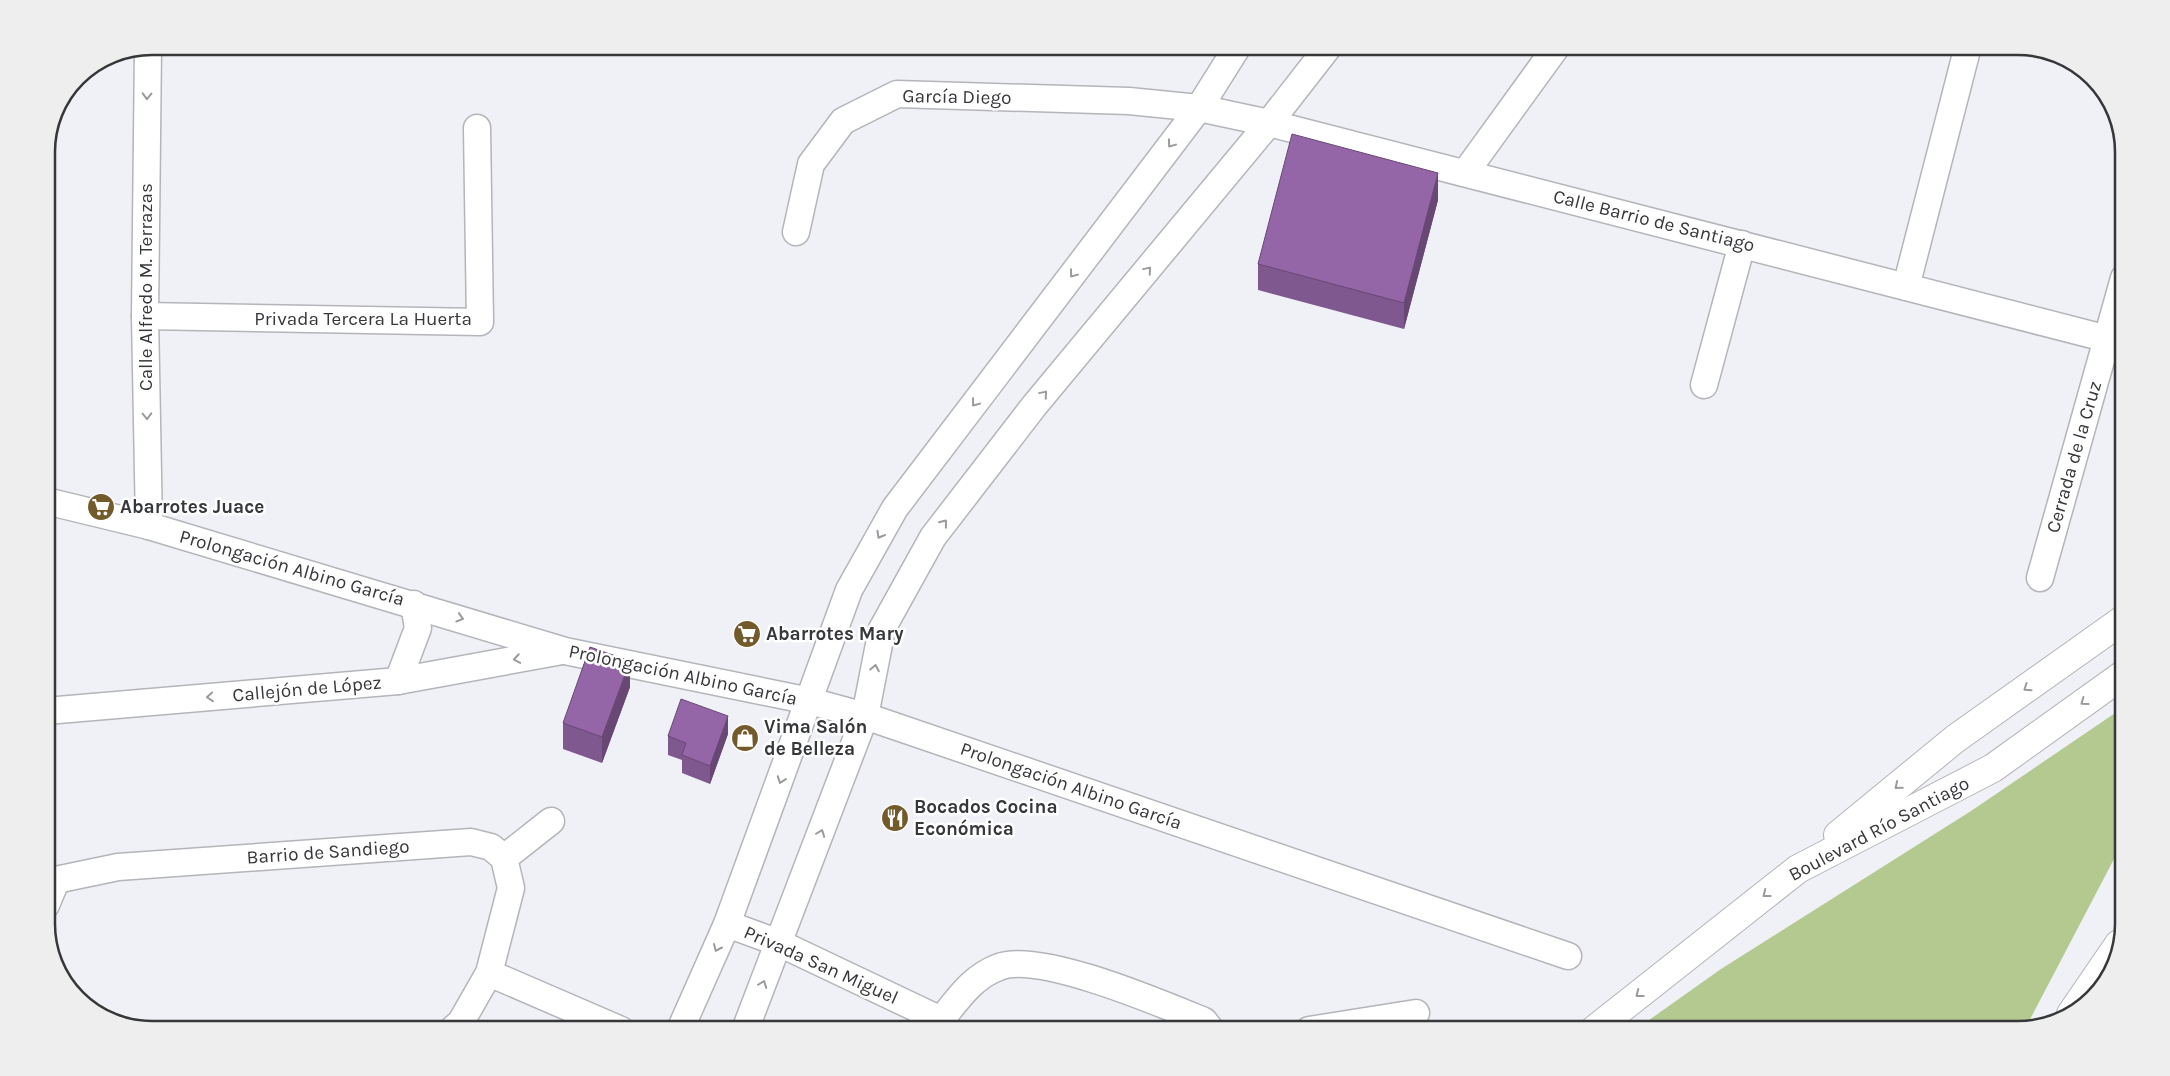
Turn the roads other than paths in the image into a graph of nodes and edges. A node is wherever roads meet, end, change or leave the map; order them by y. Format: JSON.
{"nodes":[{"id":1,"x":148,"y":55,"type":"edge"},
{"id":2,"x":1232,"y":55,"type":"edge"},
{"id":3,"x":1322,"y":55,"type":"edge"},
{"id":4,"x":1550,"y":55,"type":"edge"},
{"id":5,"x":1966,"y":55,"type":"edge"},
{"id":6,"x":1199,"y":108,"type":"junction"},
{"id":7,"x":1269,"y":124,"type":"junction"},
{"id":8,"x":477,"y":128,"type":"dead end"},
{"id":9,"x":1465,"y":173,"type":"junction"},
{"id":10,"x":796,"y":232,"type":"dead end"},
{"id":11,"x":1742,"y":244,"type":"junction"},
{"id":12,"x":1906,"y":287,"type":"junction"},
{"id":13,"x":2115,"y":312,"type":"edge"},
{"id":14,"x":145,"y":316,"type":"junction"},
{"id":15,"x":2108,"y":339,"type":"junction"},
{"id":16,"x":1704,"y":385,"type":"dead end"},
{"id":17,"x":55,"y":503,"type":"edge"},
{"id":18,"x":149,"y":526,"type":"junction"},
{"id":19,"x":2040,"y":578,"type":"dead end"},
{"id":20,"x":414,"y":604,"type":"junction"},
{"id":21,"x":2115,"y":625,"type":"edge"},
{"id":22,"x":565,"y":651,"type":"junction"},
{"id":23,"x":2115,"y":680,"type":"edge"},
{"id":24,"x":398,"y":681,"type":"junction"},
{"id":25,"x":810,"y":701,"type":"junction"},
{"id":26,"x":55,"y":710,"type":"edge"},
{"id":27,"x":865,"y":716,"type":"junction"},
{"id":28,"x":551,"y":821,"type":"dead end"},
{"id":29,"x":504,"y":858,"type":"junction"},
{"id":30,"x":1798,"y":869,"type":"junction"},
{"id":31,"x":55,"y":880,"type":"edge"},
{"id":32,"x":727,"y":924,"type":"junction"},
{"id":33,"x":779,"y":943,"type":"junction"},
{"id":34,"x":1568,"y":956,"type":"dead end"},
{"id":35,"x":2108,"y":960,"type":"edge"},
{"id":36,"x":489,"y":973,"type":"junction"},
{"id":37,"x":2083,"y":996,"type":"edge"},
{"id":38,"x":1416,"y":1013,"type":"dead end"},
{"id":39,"x":461,"y":1021,"type":"edge"},
{"id":40,"x":600,"y":1021,"type":"edge"},
{"id":41,"x":684,"y":1021,"type":"edge"},
{"id":42,"x":749,"y":1021,"type":"edge"},
{"id":43,"x":932,"y":1021,"type":"edge"},
{"id":44,"x":943,"y":1021,"type":"edge"},
{"id":45,"x":1204,"y":1021,"type":"edge"},
{"id":46,"x":1366,"y":1021,"type":"edge"},
{"id":47,"x":1605,"y":1021,"type":"edge"}],
"edges":[{"from":1,"to":14,"type":"street","name":"Calle Alfredo M. Terrazas","one_way":true},
{"from":2,"to":6,"type":"street"},
{"from":3,"to":7,"type":"street"},
{"from":4,"to":9,"type":"street"},
{"from":5,"to":12,"type":"street"},
{"from":6,"to":7,"type":"street","name":"Calle Barrio de Santiago"},
{"from":6,"to":10,"type":"street","name":"García Diego"},
{"from":6,"to":25,"type":"street","one_way":true},
{"from":7,"to":9,"type":"street","name":"Calle Barrio de Santiago"},
{"from":27,"to":7,"type":"street","one_way":true},
{"from":8,"to":14,"type":"street","name":"Privada Tercera La Huerta"},
{"from":9,"to":11,"type":"street","name":"Calle Barrio de Santiago"},
{"from":11,"to":12,"type":"street","name":"Calle Barrio de Santiago"},
{"from":11,"to":16,"type":"street"},
{"from":12,"to":15,"type":"street","name":"Calle Barrio de Santiago"},
{"from":13,"to":15,"type":"street","name":"Cerrada de la Cruz"},
{"from":14,"to":18,"type":"street","name":"Calle Alfredo M. Terrazas","one_way":true},
{"from":15,"to":19,"type":"street","name":"Cerrada de la Cruz"},
{"from":17,"to":18,"type":"street","name":"Prolongación Albino García"},
{"from":18,"to":20,"type":"street","name":"Prolongación Albino García"},
{"from":20,"to":22,"type":"street","name":"Prolongación Albino García","one_way":true},
{"from":20,"to":24,"type":"street"},
{"from":21,"to":30,"type":"main road","one_way":true},
{"from":22,"to":24,"type":"street","name":"Callejón de López","one_way":true},
{"from":22,"to":25,"type":"street","name":"Prolongación Albino García"},
{"from":23,"to":30,"type":"main road","name":"Boulevard Río Santiago","one_way":true},
{"from":24,"to":26,"type":"street","name":"Callejón de López","one_way":true},
{"from":25,"to":27,"type":"street","name":"Prolongación Albino García"},
{"from":25,"to":32,"type":"street","one_way":true},
{"from":33,"to":27,"type":"street","one_way":true},
{"from":27,"to":34,"type":"street","name":"Prolongación Albino García"},
{"from":28,"to":29,"type":"street"},
{"from":29,"to":31,"type":"street","name":"Barrio de Sandiego"},
{"from":29,"to":36,"type":"street"},
{"from":30,"to":47,"type":"main road","name":"Boulevard Río Santiago","one_way":true},
{"from":32,"to":33,"type":"street","name":"Privada San Miguel"},
{"from":32,"to":41,"type":"street","one_way":true},
{"from":42,"to":33,"type":"street","one_way":true},
{"from":33,"to":43,"type":"street","name":"Privada San Miguel"},
{"from":35,"to":37,"type":"main road"},
{"from":36,"to":39,"type":"street"},
{"from":36,"to":40,"type":"street"},
{"from":38,"to":46,"type":"street"},
{"from":44,"to":45,"type":"street","name":"Privada San Miguel"}]}
